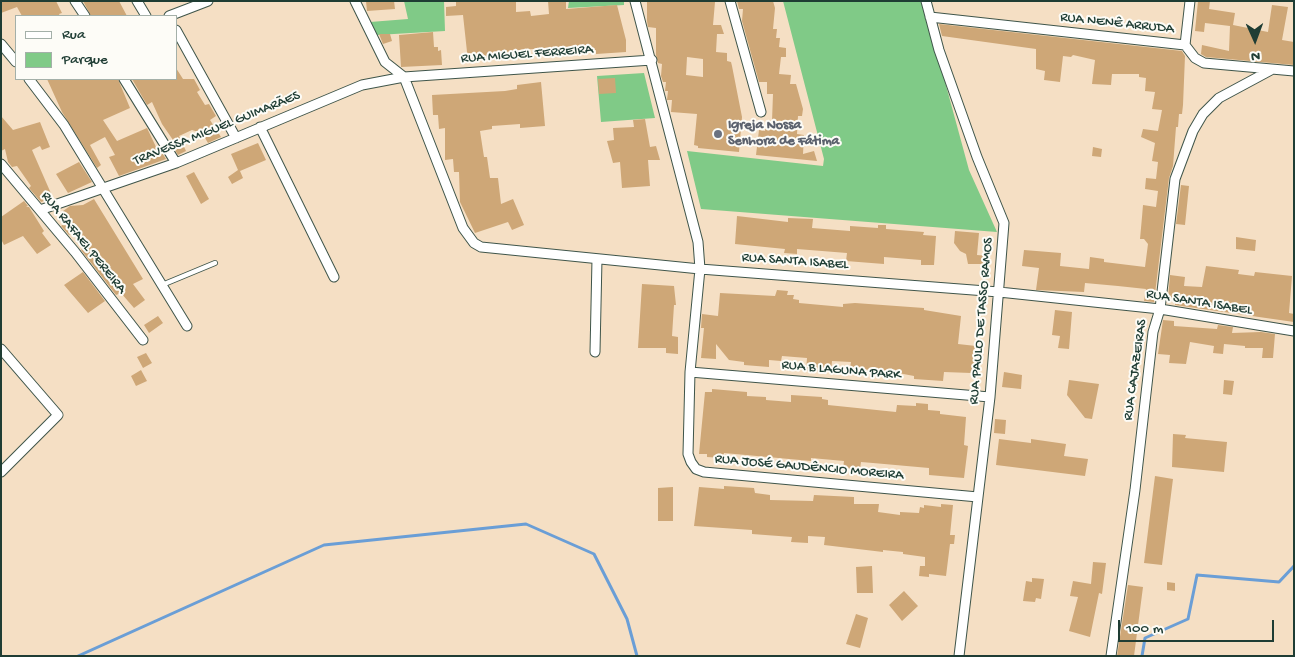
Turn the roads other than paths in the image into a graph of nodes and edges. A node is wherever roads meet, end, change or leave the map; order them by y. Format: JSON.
{"nodes":[{"id":1,"x":75,"y":1,"type":"edge"},
{"id":2,"x":137,"y":1,"type":"edge"},
{"id":3,"x":208,"y":1,"type":"edge"},
{"id":4,"x":355,"y":1,"type":"edge"},
{"id":5,"x":635,"y":1,"type":"edge"},
{"id":6,"x":730,"y":1,"type":"edge"},
{"id":7,"x":926,"y":1,"type":"edge"},
{"id":8,"x":1190,"y":1,"type":"edge"},
{"id":9,"x":84,"y":15,"type":"edge"},
{"id":10,"x":145,"y":15,"type":"edge"},
{"id":11,"x":172,"y":15,"type":"edge"},
{"id":12,"x":930,"y":17,"type":"junction"},
{"id":13,"x":178,"y":34,"type":"edge"},
{"id":14,"x":1,"y":44,"type":"edge"},
{"id":15,"x":1185,"y":45,"type":"junction"},
{"id":16,"x":652,"y":60,"type":"junction"},
{"id":17,"x":15,"y":61,"type":"edge"},
{"id":18,"x":1271,"y":70,"type":"junction"},
{"id":19,"x":1294,"y":71,"type":"edge"},
{"id":20,"x":404,"y":77,"type":"junction"},
{"id":21,"x":30,"y":80,"type":"edge"},
{"id":22,"x":125,"y":80,"type":"edge"},
{"id":23,"x":761,"y":112,"type":"dead end"},
{"id":24,"x":260,"y":128,"type":"junction"},
{"id":25,"x":236,"y":138,"type":"junction"},
{"id":26,"x":176,"y":163,"type":"junction"},
{"id":27,"x":1,"y":164,"type":"edge"},
{"id":28,"x":102,"y":188,"type":"junction"},
{"id":29,"x":40,"y":210,"type":"junction"},
{"id":30,"x":597,"y":259,"type":"junction"},
{"id":31,"x":215,"y":264,"type":"dead end"},
{"id":32,"x":700,"y":269,"type":"junction"},
{"id":33,"x":334,"y":277,"type":"dead end"},
{"id":34,"x":162,"y":285,"type":"junction"},
{"id":35,"x":1000,"y":292,"type":"junction"},
{"id":36,"x":1160,"y":309,"type":"junction"},
{"id":37,"x":187,"y":326,"type":"dead end"},
{"id":38,"x":1294,"y":332,"type":"edge"},
{"id":39,"x":142,"y":340,"type":"dead end"},
{"id":40,"x":1,"y":349,"type":"edge"},
{"id":41,"x":595,"y":352,"type":"dead end"},
{"id":42,"x":690,"y":372,"type":"junction"},
{"id":43,"x":990,"y":397,"type":"junction"},
{"id":44,"x":1,"y":472,"type":"edge"},
{"id":45,"x":978,"y":497,"type":"junction"},
{"id":46,"x":959,"y":656,"type":"edge"},
{"id":47,"x":1111,"y":656,"type":"edge"}],
"edges":[{"from":1,"to":9,"type":"street"},
{"from":2,"to":10,"type":"street"},
{"from":3,"to":11,"type":"street"},
{"from":4,"to":20,"type":"street"},
{"from":5,"to":16,"type":"street","name":"RUA JOSÉ GAUDÊNCIO MOREIRA"},
{"from":6,"to":23,"type":"street"},
{"from":7,"to":12,"type":"street","name":"RUA PAULO DE TASSO RAMOS"},
{"from":8,"to":15,"type":"street"},
{"from":12,"to":15,"type":"street","name":"RUA NENÊ ARRUDA"},
{"from":12,"to":35,"type":"street","name":"RUA PAULO DE TASSO RAMOS"},
{"from":13,"to":25,"type":"street"},
{"from":14,"to":17,"type":"street"},
{"from":15,"to":18,"type":"street","name":"RUA NENÊ ARRUDA"},
{"from":16,"to":20,"type":"street","name":"RUA MIGUEL FERREIRA"},
{"from":16,"to":32,"type":"street","name":"RUA JOSÉ GAUDÊNCIO MOREIRA"},
{"from":18,"to":19,"type":"street","name":"RUA NENÊ ARRUDA"},
{"from":18,"to":36,"type":"street","name":"RUA CAJAZEIRAS"},
{"from":20,"to":24,"type":"street","name":"TRAVESSA MIGUEL GUIMARÃES"},
{"from":20,"to":30,"type":"street","name":"RUA SANTA ISABEL"},
{"from":21,"to":28,"type":"street"},
{"from":22,"to":26,"type":"street"},
{"from":24,"to":25,"type":"street","name":"TRAVESSA MIGUEL GUIMARÃES"},
{"from":24,"to":33,"type":"street"},
{"from":25,"to":26,"type":"street","name":"TRAVESSA MIGUEL GUIMARÃES"},
{"from":26,"to":28,"type":"street","name":"TRAVESSA MIGUEL GUIMARÃES"},
{"from":27,"to":29,"type":"street","name":"RUA RAFAEL PEREIRA"},
{"from":28,"to":29,"type":"street","name":"TRAVESSA MIGUEL GUIMARÃES"},
{"from":28,"to":34,"type":"street"},
{"from":29,"to":39,"type":"street","name":"RUA RAFAEL PEREIRA"},
{"from":30,"to":32,"type":"street","name":"RUA SANTA ISABEL"},
{"from":30,"to":41,"type":"street"},
{"from":31,"to":34,"type":"lane"},
{"from":32,"to":35,"type":"street","name":"RUA SANTA ISABEL"},
{"from":32,"to":42,"type":"street","name":"RUA JOSÉ GAUDÊNCIO MOREIRA"},
{"from":34,"to":37,"type":"street"},
{"from":35,"to":36,"type":"street","name":"RUA SANTA ISABEL"},
{"from":35,"to":43,"type":"street","name":"RUA PAULO DE TASSO RAMOS"},
{"from":36,"to":38,"type":"street","name":"RUA SANTA ISABEL"},
{"from":36,"to":47,"type":"street","name":"RUA CAJAZEIRAS"},
{"from":40,"to":44,"type":"street"},
{"from":42,"to":43,"type":"street","name":"RUA B LAGUNA PARK"},
{"from":42,"to":45,"type":"street","name":"RUA JOSÉ GAUDÊNCIO MOREIRA"},
{"from":43,"to":45,"type":"street","name":"RUA PAULO DE TASSO RAMOS"},
{"from":45,"to":46,"type":"street","name":"RUA PAULO DE TASSO RAMOS"}]}
